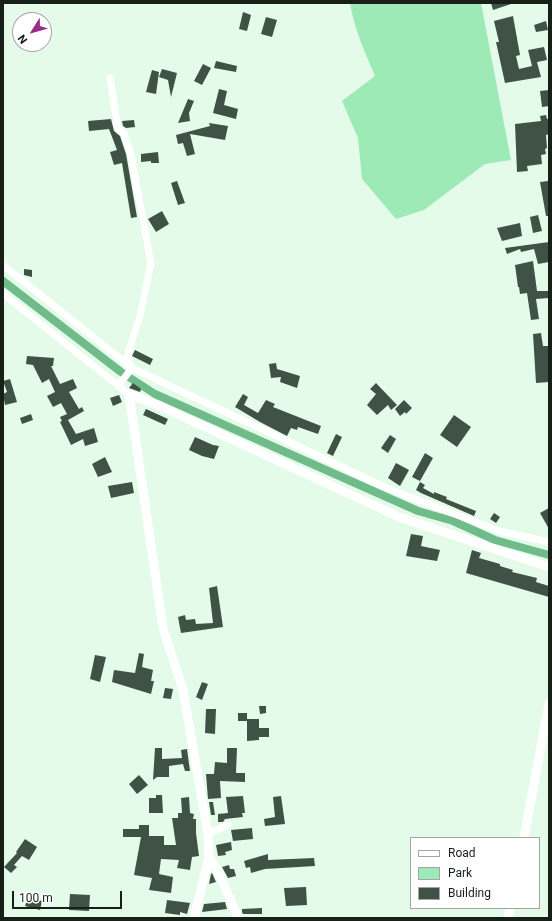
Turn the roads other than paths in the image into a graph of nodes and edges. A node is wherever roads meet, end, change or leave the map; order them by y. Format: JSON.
{"nodes":[{"id":1,"x":110,"y":78,"type":"dead end"},
{"id":2,"x":3,"y":265,"type":"edge"},
{"id":3,"x":3,"y":294,"type":"edge"},
{"id":4,"x":132,"y":368,"type":"junction"},
{"id":5,"x":118,"y":386,"type":"junction"},
{"id":6,"x":128,"y":394,"type":"junction"},
{"id":7,"x":549,"y":542,"type":"edge"},
{"id":8,"x":549,"y":567,"type":"edge"},
{"id":9,"x":549,"y":703,"type":"edge"},
{"id":10,"x":228,"y":825,"type":"dead end"},
{"id":11,"x":208,"y":834,"type":"junction"},
{"id":12,"x":524,"y":837,"type":"edge"},
{"id":13,"x":209,"y":857,"type":"junction"},
{"id":14,"x":194,"y":918,"type":"edge"},
{"id":15,"x":238,"y":918,"type":"edge"}],
"edges":[{"from":1,"to":4,"type":"street"},
{"from":2,"to":4,"type":"street"},
{"from":3,"to":5,"type":"street"},
{"from":4,"to":5,"type":"street"},
{"from":4,"to":7,"type":"street"},
{"from":5,"to":6,"type":"street"},
{"from":6,"to":8,"type":"street"},
{"from":6,"to":11,"type":"street"},
{"from":9,"to":12,"type":"street"},
{"from":10,"to":11,"type":"street"},
{"from":11,"to":13,"type":"street"},
{"from":13,"to":14,"type":"street"},
{"from":13,"to":15,"type":"street"}]}
